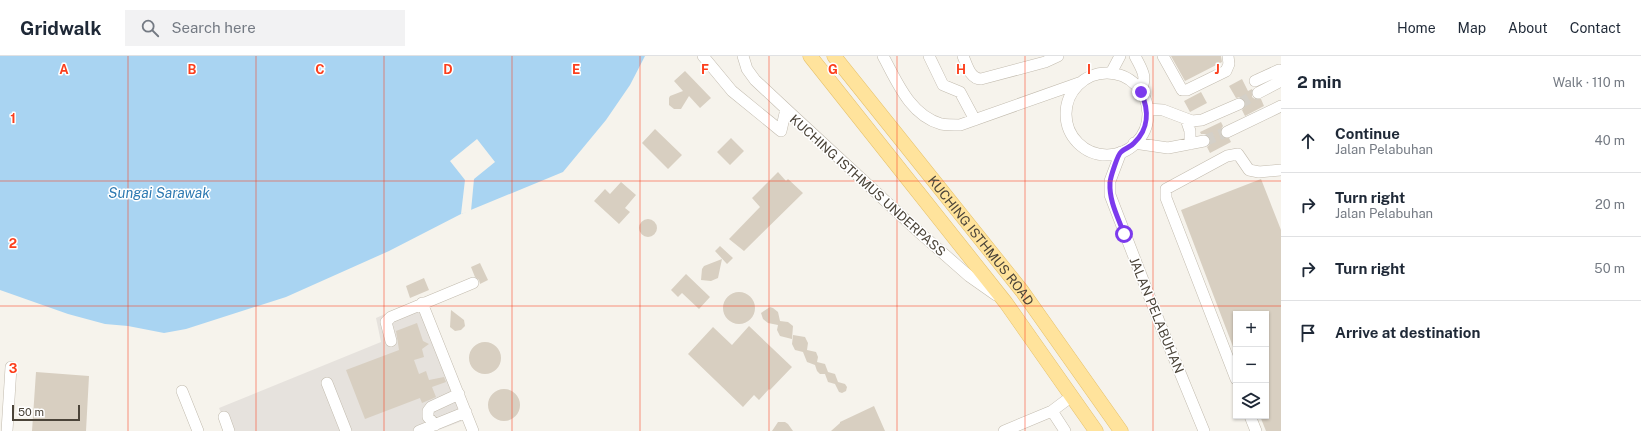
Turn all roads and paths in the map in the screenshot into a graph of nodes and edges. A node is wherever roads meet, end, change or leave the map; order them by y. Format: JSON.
{"nodes":[{"id":1,"x":703,"y":56,"type":"edge"},
{"id":2,"x":743,"y":56,"type":"edge"},
{"id":3,"x":810,"y":56,"type":"edge"},
{"id":4,"x":834,"y":56,"type":"edge"},
{"id":5,"x":882,"y":56,"type":"edge"},
{"id":6,"x":929,"y":56,"type":"edge"},
{"id":7,"x":1058,"y":56,"type":"edge"},
{"id":8,"x":1120,"y":56,"type":"edge"},
{"id":9,"x":1135,"y":56,"type":"edge"},
{"id":10,"x":1163,"y":56,"type":"edge"},
{"id":11,"x":1228,"y":56,"type":"edge"},
{"id":12,"x":965,"y":57,"type":"edge"},
{"id":13,"x":1044,"y":59,"type":"edge"},
{"id":14,"x":1281,"y":71,"type":"edge"},
{"id":15,"x":1111,"y":73,"type":"junction"},
{"id":16,"x":1255,"y":81,"type":"tunnel mouth"},
{"id":17,"x":1281,"y":81,"type":"edge"},
{"id":18,"x":1080,"y":83,"type":"junction"},
{"id":19,"x":1141,"y":92,"type":"junction"},
{"id":20,"x":1258,"y":93,"type":"tunnel mouth"},
{"id":21,"x":1239,"y":104,"type":"tunnel mouth"},
{"id":22,"x":1281,"y":106,"type":"edge"},
{"id":23,"x":786,"y":109,"type":"junction"},
{"id":24,"x":1147,"y":109,"type":"junction"},
{"id":25,"x":1186,"y":119,"type":"junction"},
{"id":26,"x":975,"y":120,"type":"junction"},
{"id":27,"x":1227,"y":132,"type":"tunnel mouth"},
{"id":28,"x":1204,"y":141,"type":"tunnel mouth"},
{"id":29,"x":1134,"y":144,"type":"junction"},
{"id":30,"x":1190,"y":144,"type":"junction"},
{"id":31,"x":1120,"y":152,"type":"junction"},
{"id":32,"x":1281,"y":170,"type":"edge"},
{"id":33,"x":473,"y":283,"type":"dead end"},
{"id":34,"x":422,"y":303,"type":"junction"},
{"id":35,"x":1006,"y":303,"type":"junction"},
{"id":36,"x":391,"y":341,"type":"dead end"},
{"id":37,"x":11,"y":367,"type":"dead end"},
{"id":38,"x":1233,"y":371,"type":"edge"},
{"id":39,"x":327,"y":383,"type":"dead end"},
{"id":40,"x":182,"y":391,"type":"dead end"},
{"id":41,"x":459,"y":394,"type":"junction"},
{"id":42,"x":1072,"y":396,"type":"junction"},
{"id":43,"x":1052,"y":411,"type":"junction"},
{"id":44,"x":466,"y":412,"type":"junction"},
{"id":45,"x":224,"y":417,"type":"dead end"},
{"id":46,"x":1251,"y":419,"type":"edge"},
{"id":47,"x":435,"y":424,"type":"junction"},
{"id":48,"x":7,"y":431,"type":"edge"},
{"id":49,"x":198,"y":431,"type":"edge"},
{"id":50,"x":229,"y":431,"type":"edge"},
{"id":51,"x":346,"y":431,"type":"edge"},
{"id":52,"x":419,"y":431,"type":"edge"},
{"id":53,"x":473,"y":431,"type":"edge"},
{"id":54,"x":1004,"y":431,"type":"edge"},
{"id":55,"x":1065,"y":431,"type":"edge"},
{"id":56,"x":1096,"y":431,"type":"edge"},
{"id":57,"x":1121,"y":431,"type":"edge"},
{"id":58,"x":1204,"y":431,"type":"edge"},
{"id":59,"x":1256,"y":431,"type":"edge"}],
"edges":[{"from":1,"to":23,"type":"street"},
{"from":2,"to":23,"type":"street","name":"KUCHING ISTHMUS UNDERPASS"},
{"from":3,"to":35,"type":"main road","name":"KUCHING ISTHMUS ROAD"},
{"from":4,"to":57,"type":"main road","name":"KUCHING ISTHMUS ROAD"},
{"from":5,"to":26,"type":"street"},
{"from":6,"to":26,"type":"street"},
{"from":7,"to":13,"type":"street"},
{"from":8,"to":15,"type":"street"},
{"from":9,"to":19,"type":"street"},
{"from":10,"to":11,"type":"street"},
{"from":12,"to":13,"type":"street"},
{"from":14,"to":16,"type":"street"},
{"from":15,"to":18,"type":"street"},
{"from":15,"to":19,"type":"street"},
{"from":17,"to":20,"type":"street"},
{"from":18,"to":26,"type":"street"},
{"from":18,"to":31,"type":"street"},
{"from":19,"to":24,"type":"street"},
{"from":21,"to":25,"type":"street"},
{"from":22,"to":27,"type":"street"},
{"from":23,"to":35,"type":"street","name":"KUCHING ISTHMUS UNDERPASS"},
{"from":24,"to":25,"type":"street"},
{"from":24,"to":29,"type":"street"},
{"from":25,"to":30,"type":"street"},
{"from":28,"to":30,"type":"street"},
{"from":29,"to":30,"type":"street"},
{"from":29,"to":31,"type":"street"},
{"from":31,"to":58,"type":"street","name":"JALAN PELABUHAN"},
{"from":32,"to":38,"type":"street"},
{"from":33,"to":34,"type":"street"},
{"from":34,"to":36,"type":"street"},
{"from":34,"to":41,"type":"street"},
{"from":35,"to":42,"type":"main road","name":"KUCHING ISTHMUS ROAD"},
{"from":37,"to":48,"type":"street"},
{"from":39,"to":51,"type":"street"},
{"from":40,"to":49,"type":"street"},
{"from":41,"to":44,"type":"street"},
{"from":41,"to":47,"type":"street"},
{"from":42,"to":43,"type":"street"},
{"from":42,"to":56,"type":"main road","name":"KUCHING ISTHMUS ROAD"},
{"from":43,"to":54,"type":"street"},
{"from":43,"to":55,"type":"street"},
{"from":44,"to":47,"type":"street"},
{"from":44,"to":53,"type":"street"},
{"from":45,"to":50,"type":"street"},
{"from":46,"to":59,"type":"street"},
{"from":47,"to":52,"type":"street"}]}
